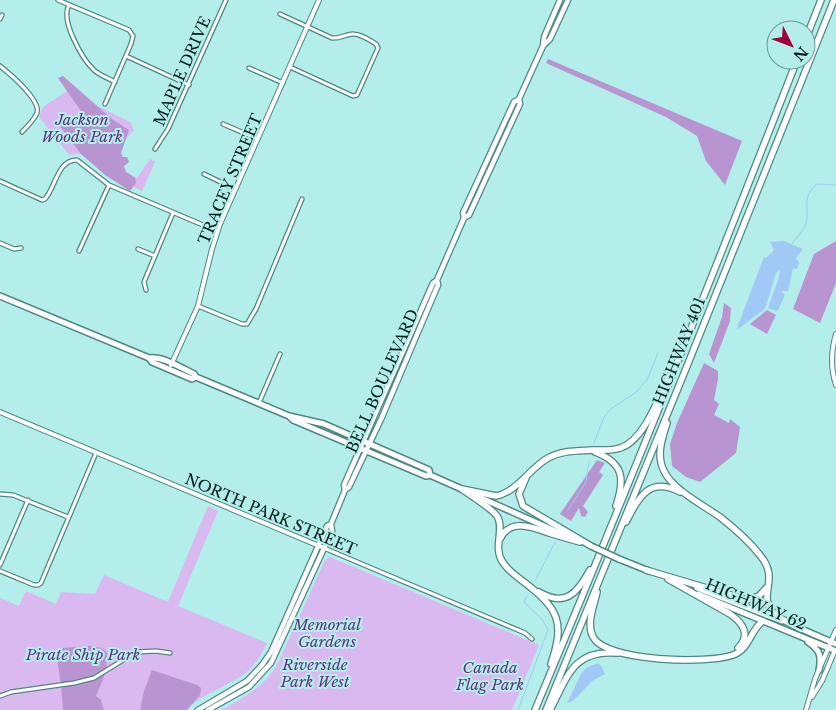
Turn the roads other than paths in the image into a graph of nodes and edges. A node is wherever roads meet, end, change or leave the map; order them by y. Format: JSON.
{"nodes":[{"id":1,"x":58,"y":0,"type":"edge"},
{"id":2,"x":226,"y":0,"type":"edge"},
{"id":3,"x":319,"y":0,"type":"edge"},
{"id":4,"x":560,"y":0,"type":"edge"},
{"id":5,"x":568,"y":0,"type":"edge"},
{"id":6,"x":821,"y":0,"type":"edge"},
{"id":7,"x":834,"y":0,"type":"edge"},
{"id":8,"x":69,"y":5,"type":"junction"},
{"id":9,"x":280,"y":14,"type":"dead end"},
{"id":10,"x":2,"y":15,"type":"dead end"},
{"id":11,"x":0,"y":19,"type":"edge"},
{"id":12,"x":813,"y":20,"type":"edge"},
{"id":13,"x":308,"y":27,"type":"junction"},
{"id":14,"x":543,"y":46,"type":"junction"},
{"id":15,"x":126,"y":56,"type":"junction"},
{"id":16,"x":0,"y":66,"type":"edge"},
{"id":17,"x":290,"y":67,"type":"junction"},
{"id":18,"x":249,"y":68,"type":"dead end"},
{"id":19,"x":793,"y":70,"type":"edge"},
{"id":20,"x":115,"y":82,"type":"junction"},
{"id":21,"x":283,"y":83,"type":"junction"},
{"id":22,"x":189,"y":85,"type":"junction"},
{"id":23,"x":105,"y":104,"type":"dead end"},
{"id":24,"x":223,"y":124,"type":"dead end"},
{"id":25,"x":22,"y":132,"type":"dead end"},
{"id":26,"x":258,"y":139,"type":"junction"},
{"id":27,"x":155,"y":149,"type":"dead end"},
{"id":28,"x":204,"y":174,"type":"dead end"},
{"id":29,"x":0,"y":181,"type":"edge"},
{"id":30,"x":109,"y":185,"type":"junction"},
{"id":31,"x":235,"y":189,"type":"junction"},
{"id":32,"x":302,"y":199,"type":"dead end"},
{"id":33,"x":173,"y":213,"type":"junction"},
{"id":34,"x":217,"y":231,"type":"junction"},
{"id":35,"x":0,"y":243,"type":"edge"},
{"id":36,"x":21,"y":248,"type":"dead end"},
{"id":37,"x":138,"y":249,"type":"dead end"},
{"id":38,"x":79,"y":251,"type":"dead end"},
{"id":39,"x":155,"y":256,"type":"junction"},
{"id":40,"x":437,"y":280,"type":"junction"},
{"id":41,"x":146,"y":290,"type":"dead end"},
{"id":42,"x":0,"y":296,"type":"edge"},
{"id":43,"x":198,"y":306,"type":"junction"},
{"id":44,"x":836,"y":334,"type":"edge"},
{"id":45,"x":688,"y":338,"type":"junction"},
{"id":46,"x":280,"y":354,"type":"dead end"},
{"id":47,"x":170,"y":366,"type":"junction"},
{"id":48,"x":685,"y":371,"type":"junction"},
{"id":49,"x":836,"y":385,"type":"edge"},
{"id":50,"x":259,"y":403,"type":"junction"},
{"id":51,"x":0,"y":412,"type":"edge"},
{"id":52,"x":289,"y":416,"type":"junction"},
{"id":53,"x":362,"y":440,"type":"junction"},
{"id":54,"x":370,"y":444,"type":"junction"},
{"id":55,"x":359,"y":448,"type":"junction"},
{"id":56,"x":366,"y":451,"type":"junction"},
{"id":57,"x":588,"y":451,"type":"junction"},
{"id":58,"x":96,"y":453,"type":"junction"},
{"id":59,"x":532,"y":470,"type":"junction"},
{"id":60,"x":430,"y":475,"type":"junction"},
{"id":61,"x":462,"y":489,"type":"junction"},
{"id":62,"x":345,"y":490,"type":"junction"},
{"id":63,"x":0,"y":494,"type":"edge"},
{"id":64,"x":28,"y":500,"type":"junction"},
{"id":65,"x":699,"y":504,"type":"junction"},
{"id":66,"x":68,"y":517,"type":"junction"},
{"id":67,"x":331,"y":524,"type":"junction"},
{"id":68,"x":606,"y":540,"type":"junction"},
{"id":69,"x":319,"y":546,"type":"junction"},
{"id":70,"x":592,"y":546,"type":"junction"},
{"id":71,"x":604,"y":547,"type":"junction"},
{"id":72,"x":324,"y":548,"type":"junction"},
{"id":73,"x":498,"y":549,"type":"junction"},
{"id":74,"x":607,"y":560,"type":"junction"},
{"id":75,"x":0,"y":565,"type":"edge"},
{"id":76,"x":604,"y":567,"type":"junction"},
{"id":77,"x":646,"y":570,"type":"junction"},
{"id":78,"x":0,"y":571,"type":"edge"},
{"id":79,"x":668,"y":579,"type":"junction"},
{"id":80,"x":769,"y":584,"type":"junction"},
{"id":81,"x":529,"y":586,"type":"junction"},
{"id":82,"x":763,"y":621,"type":"junction"},
{"id":83,"x":802,"y":629,"type":"junction"},
{"id":84,"x":836,"y":630,"type":"edge"},
{"id":85,"x":795,"y":634,"type":"junction"},
{"id":86,"x":532,"y":639,"type":"dead end"},
{"id":87,"x":833,"y":643,"type":"edge"},
{"id":88,"x":828,"y":648,"type":"junction"},
{"id":89,"x":836,"y":650,"type":"edge"},
{"id":90,"x":170,"y":653,"type":"dead end"},
{"id":91,"x":630,"y":654,"type":"junction"},
{"id":92,"x":721,"y":656,"type":"junction"},
{"id":93,"x":819,"y":670,"type":"junction"},
{"id":94,"x":0,"y":696,"type":"edge"},
{"id":95,"x":810,"y":702,"type":"junction"},
{"id":96,"x":198,"y":710,"type":"edge"},
{"id":97,"x":208,"y":710,"type":"edge"},
{"id":98,"x":535,"y":710,"type":"edge"},
{"id":99,"x":546,"y":710,"type":"edge"},
{"id":100,"x":550,"y":710,"type":"edge"},
{"id":101,"x":806,"y":710,"type":"edge"}],
"edges":[{"from":1,"to":8,"type":"street"},
{"from":2,"to":22,"type":"street","name":"MAPLE DRIVE"},
{"from":3,"to":13,"type":"street","name":"TRACEY STREET"},
{"from":4,"to":14,"type":"main road","name":"BELL BOULEVARD"},
{"from":5,"to":14,"type":"main road","name":"BELL BOULEVARD"},
{"from":6,"to":12,"type":"highway"},
{"from":7,"to":48,"type":"highway","name":"HIGHWAY 401"},
{"from":8,"to":15,"type":"street"},
{"from":8,"to":20,"type":"street"},
{"from":9,"to":13,"type":"street"},
{"from":10,"to":11,"type":"street"},
{"from":13,"to":17,"type":"street","name":"TRACEY STREET"},
{"from":13,"to":17,"type":"street"},
{"from":14,"to":40,"type":"main road","name":"BELL BOULEVARD"},
{"from":15,"to":20,"type":"street"},
{"from":15,"to":22,"type":"street"},
{"from":16,"to":25,"type":"street"},
{"from":17,"to":21,"type":"street","name":"TRACEY STREET"},
{"from":18,"to":21,"type":"street"},
{"from":19,"to":45,"type":"highway","name":"HIGHWAY 401"},
{"from":20,"to":23,"type":"street"},
{"from":21,"to":26,"type":"street","name":"TRACEY STREET"},
{"from":22,"to":27,"type":"street","name":"MAPLE DRIVE"},
{"from":24,"to":26,"type":"street"},
{"from":26,"to":31,"type":"street","name":"TRACEY STREET"},
{"from":28,"to":31,"type":"street"},
{"from":29,"to":30,"type":"street"},
{"from":30,"to":33,"type":"street"},
{"from":30,"to":38,"type":"street"},
{"from":31,"to":34,"type":"street","name":"TRACEY STREET"},
{"from":32,"to":43,"type":"street"},
{"from":33,"to":34,"type":"street"},
{"from":33,"to":39,"type":"street"},
{"from":34,"to":43,"type":"street","name":"TRACEY STREET"},
{"from":35,"to":36,"type":"street"},
{"from":37,"to":39,"type":"street"},
{"from":39,"to":41,"type":"street"},
{"from":40,"to":53,"type":"main road","name":"BELL BOULEVARD"},
{"from":40,"to":54,"type":"main road","name":"BELL BOULEVARD"},
{"from":42,"to":47,"type":"main road"},
{"from":43,"to":47,"type":"street","name":"TRACEY STREET"},
{"from":44,"to":49,"type":"street"},
{"from":45,"to":57,"type":"highway"},
{"from":45,"to":68,"type":"highway","name":"HIGHWAY 401"},
{"from":46,"to":50,"type":"street"},
{"from":47,"to":50,"type":"main road"},
{"from":48,"to":65,"type":"highway"},
{"from":48,"to":74,"type":"highway","name":"HIGHWAY 401"},
{"from":50,"to":52,"type":"main road"},
{"from":51,"to":58,"type":"street","name":"NORTH PARK STREET"},
{"from":52,"to":53,"type":"main road"},
{"from":52,"to":55,"type":"main road"},
{"from":53,"to":54,"type":"main road"},
{"from":53,"to":55,"type":"main road","name":"BELL BOULEVARD"},
{"from":54,"to":56,"type":"main road","name":"BELL BOULEVARD"},
{"from":54,"to":60,"type":"main road"},
{"from":55,"to":56,"type":"main road"},
{"from":55,"to":62,"type":"main road","name":"BELL BOULEVARD"},
{"from":56,"to":60,"type":"main road"},
{"from":56,"to":62,"type":"main road","name":"BELL BOULEVARD"},
{"from":57,"to":59,"type":"highway"},
{"from":57,"to":68,"type":"highway"},
{"from":58,"to":66,"type":"street"},
{"from":58,"to":69,"type":"street","name":"NORTH PARK STREET"},
{"from":59,"to":61,"type":"highway"},
{"from":59,"to":70,"type":"highway"},
{"from":60,"to":61,"type":"main road","name":"HIGHWAY 62"},
{"from":61,"to":70,"type":"main road","name":"HIGHWAY 62"},
{"from":61,"to":73,"type":"highway"},
{"from":62,"to":67,"type":"main road","name":"BELL BOULEVARD"},
{"from":63,"to":64,"type":"street"},
{"from":64,"to":66,"type":"street"},
{"from":64,"to":75,"type":"street"},
{"from":65,"to":74,"type":"highway"},
{"from":65,"to":80,"type":"highway"},
{"from":66,"to":78,"type":"street"},
{"from":67,"to":69,"type":"main road","name":"BELL BOULEVARD"},
{"from":67,"to":72,"type":"main road","name":"BELL BOULEVARD"},
{"from":68,"to":71,"type":"highway","name":"HIGHWAY 401"},
{"from":69,"to":72,"type":"street","name":"NORTH PARK STREET"},
{"from":69,"to":96,"type":"main road","name":"BELL BOULEVARD"},
{"from":70,"to":73,"type":"highway"},
{"from":70,"to":77,"type":"main road","name":"HIGHWAY 62","bridge":true},
{"from":71,"to":81,"type":"highway"},
{"from":71,"to":98,"type":"highway","name":"HIGHWAY 401"},
{"from":72,"to":86,"type":"street","name":"NORTH PARK STREET"},
{"from":72,"to":97,"type":"main road","name":"BELL BOULEVARD"},
{"from":73,"to":81,"type":"highway"},
{"from":74,"to":76,"type":"highway","name":"HIGHWAY 401"},
{"from":76,"to":91,"type":"highway"},
{"from":76,"to":99,"type":"highway","name":"HIGHWAY 401"},
{"from":77,"to":79,"type":"main road","name":"HIGHWAY 62"},
{"from":77,"to":80,"type":"highway"},
{"from":79,"to":82,"type":"main road","name":"HIGHWAY 62"},
{"from":79,"to":83,"type":"main road","name":"HIGHWAY 62"},
{"from":79,"to":92,"type":"highway"},
{"from":80,"to":83,"type":"highway"},
{"from":81,"to":98,"type":"highway"},
{"from":82,"to":85,"type":"main road","name":"HIGHWAY 62"},
{"from":82,"to":92,"type":"highway"},
{"from":83,"to":87,"type":"main road","name":"HIGHWAY 62"},
{"from":84,"to":87,"type":"street"},
{"from":85,"to":88,"type":"main road","name":"HIGHWAY 62"},
{"from":85,"to":93,"type":"main road"},
{"from":87,"to":88,"type":"street"},
{"from":88,"to":89,"type":"main road","name":"HIGHWAY 62"},
{"from":88,"to":93,"type":"street"},
{"from":89,"to":95,"type":"street"},
{"from":90,"to":94,"type":"street"},
{"from":91,"to":92,"type":"highway"},
{"from":91,"to":100,"type":"highway"},
{"from":93,"to":95,"type":"street"},
{"from":95,"to":101,"type":"street"}]}
